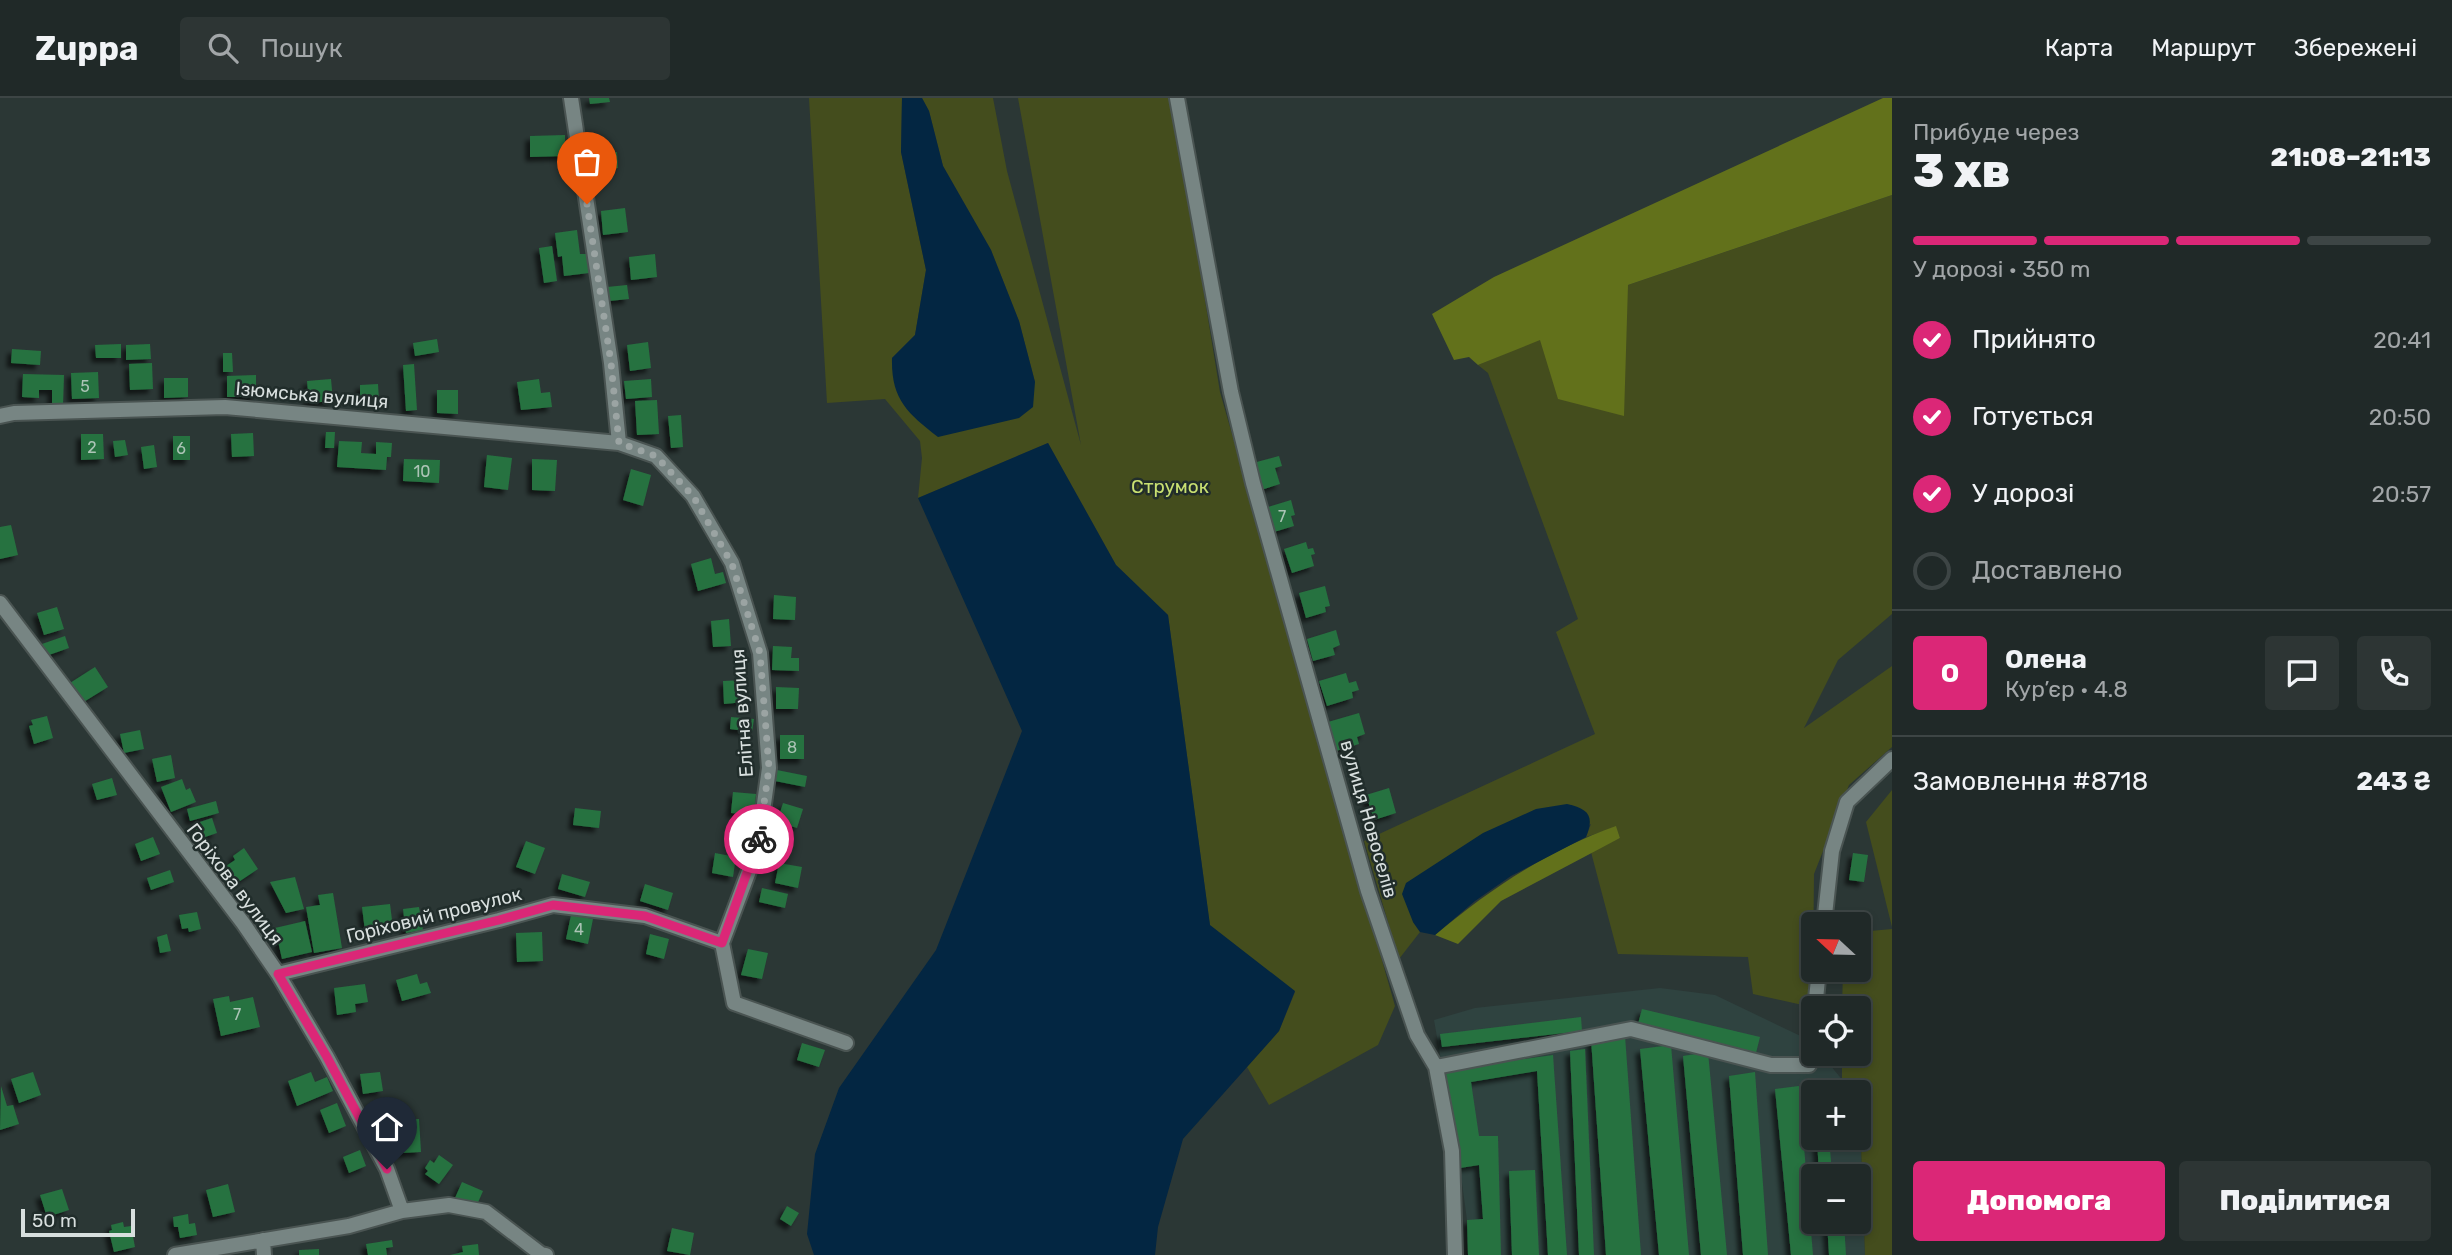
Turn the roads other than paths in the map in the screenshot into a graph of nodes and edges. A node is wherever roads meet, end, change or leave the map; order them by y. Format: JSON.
{"nodes":[{"id":1,"x":571,"y":98,"type":"edge"},
{"id":2,"x":1177,"y":98,"type":"edge"},
{"id":3,"x":0,"y":416,"type":"edge"},
{"id":4,"x":619,"y":443,"type":"junction"},
{"id":5,"x":0,"y":603,"type":"edge"},
{"id":6,"x":1892,"y":759,"type":"edge"},
{"id":7,"x":1825,"y":912,"type":"edge"},
{"id":8,"x":722,"y":943,"type":"junction"},
{"id":9,"x":278,"y":974,"type":"junction"},
{"id":10,"x":846,"y":1043,"type":"dead end"},
{"id":11,"x":1801,"y":1065,"type":"edge"},
{"id":12,"x":1436,"y":1067,"type":"junction"},
{"id":13,"x":402,"y":1211,"type":"junction"},
{"id":14,"x":264,"y":1248,"type":"edge"},
{"id":15,"x":175,"y":1255,"type":"edge"},
{"id":16,"x":542,"y":1255,"type":"edge"},
{"id":17,"x":1455,"y":1255,"type":"edge"}],
"edges":[{"from":1,"to":4,"type":"street"},
{"from":2,"to":12,"type":"street","name":"вулиця Новоселів"},
{"from":3,"to":4,"type":"street","name":"Ізюмська вулиця"},
{"from":4,"to":8,"type":"street","name":"Елітна вулиця"},
{"from":5,"to":9,"type":"street","name":"Горіхова вулиця"},
{"from":6,"to":7,"type":"street"},
{"from":8,"to":9,"type":"street","name":"Горіховий провулок"},
{"from":8,"to":10,"type":"street"},
{"from":9,"to":13,"type":"street","name":"Горіхова вулиця"},
{"from":11,"to":12,"type":"street"},
{"from":12,"to":17,"type":"street","name":"вулиця Новоселів"},
{"from":13,"to":14,"type":"street"},
{"from":13,"to":16,"type":"street"},
{"from":14,"to":15,"type":"street"}]}
